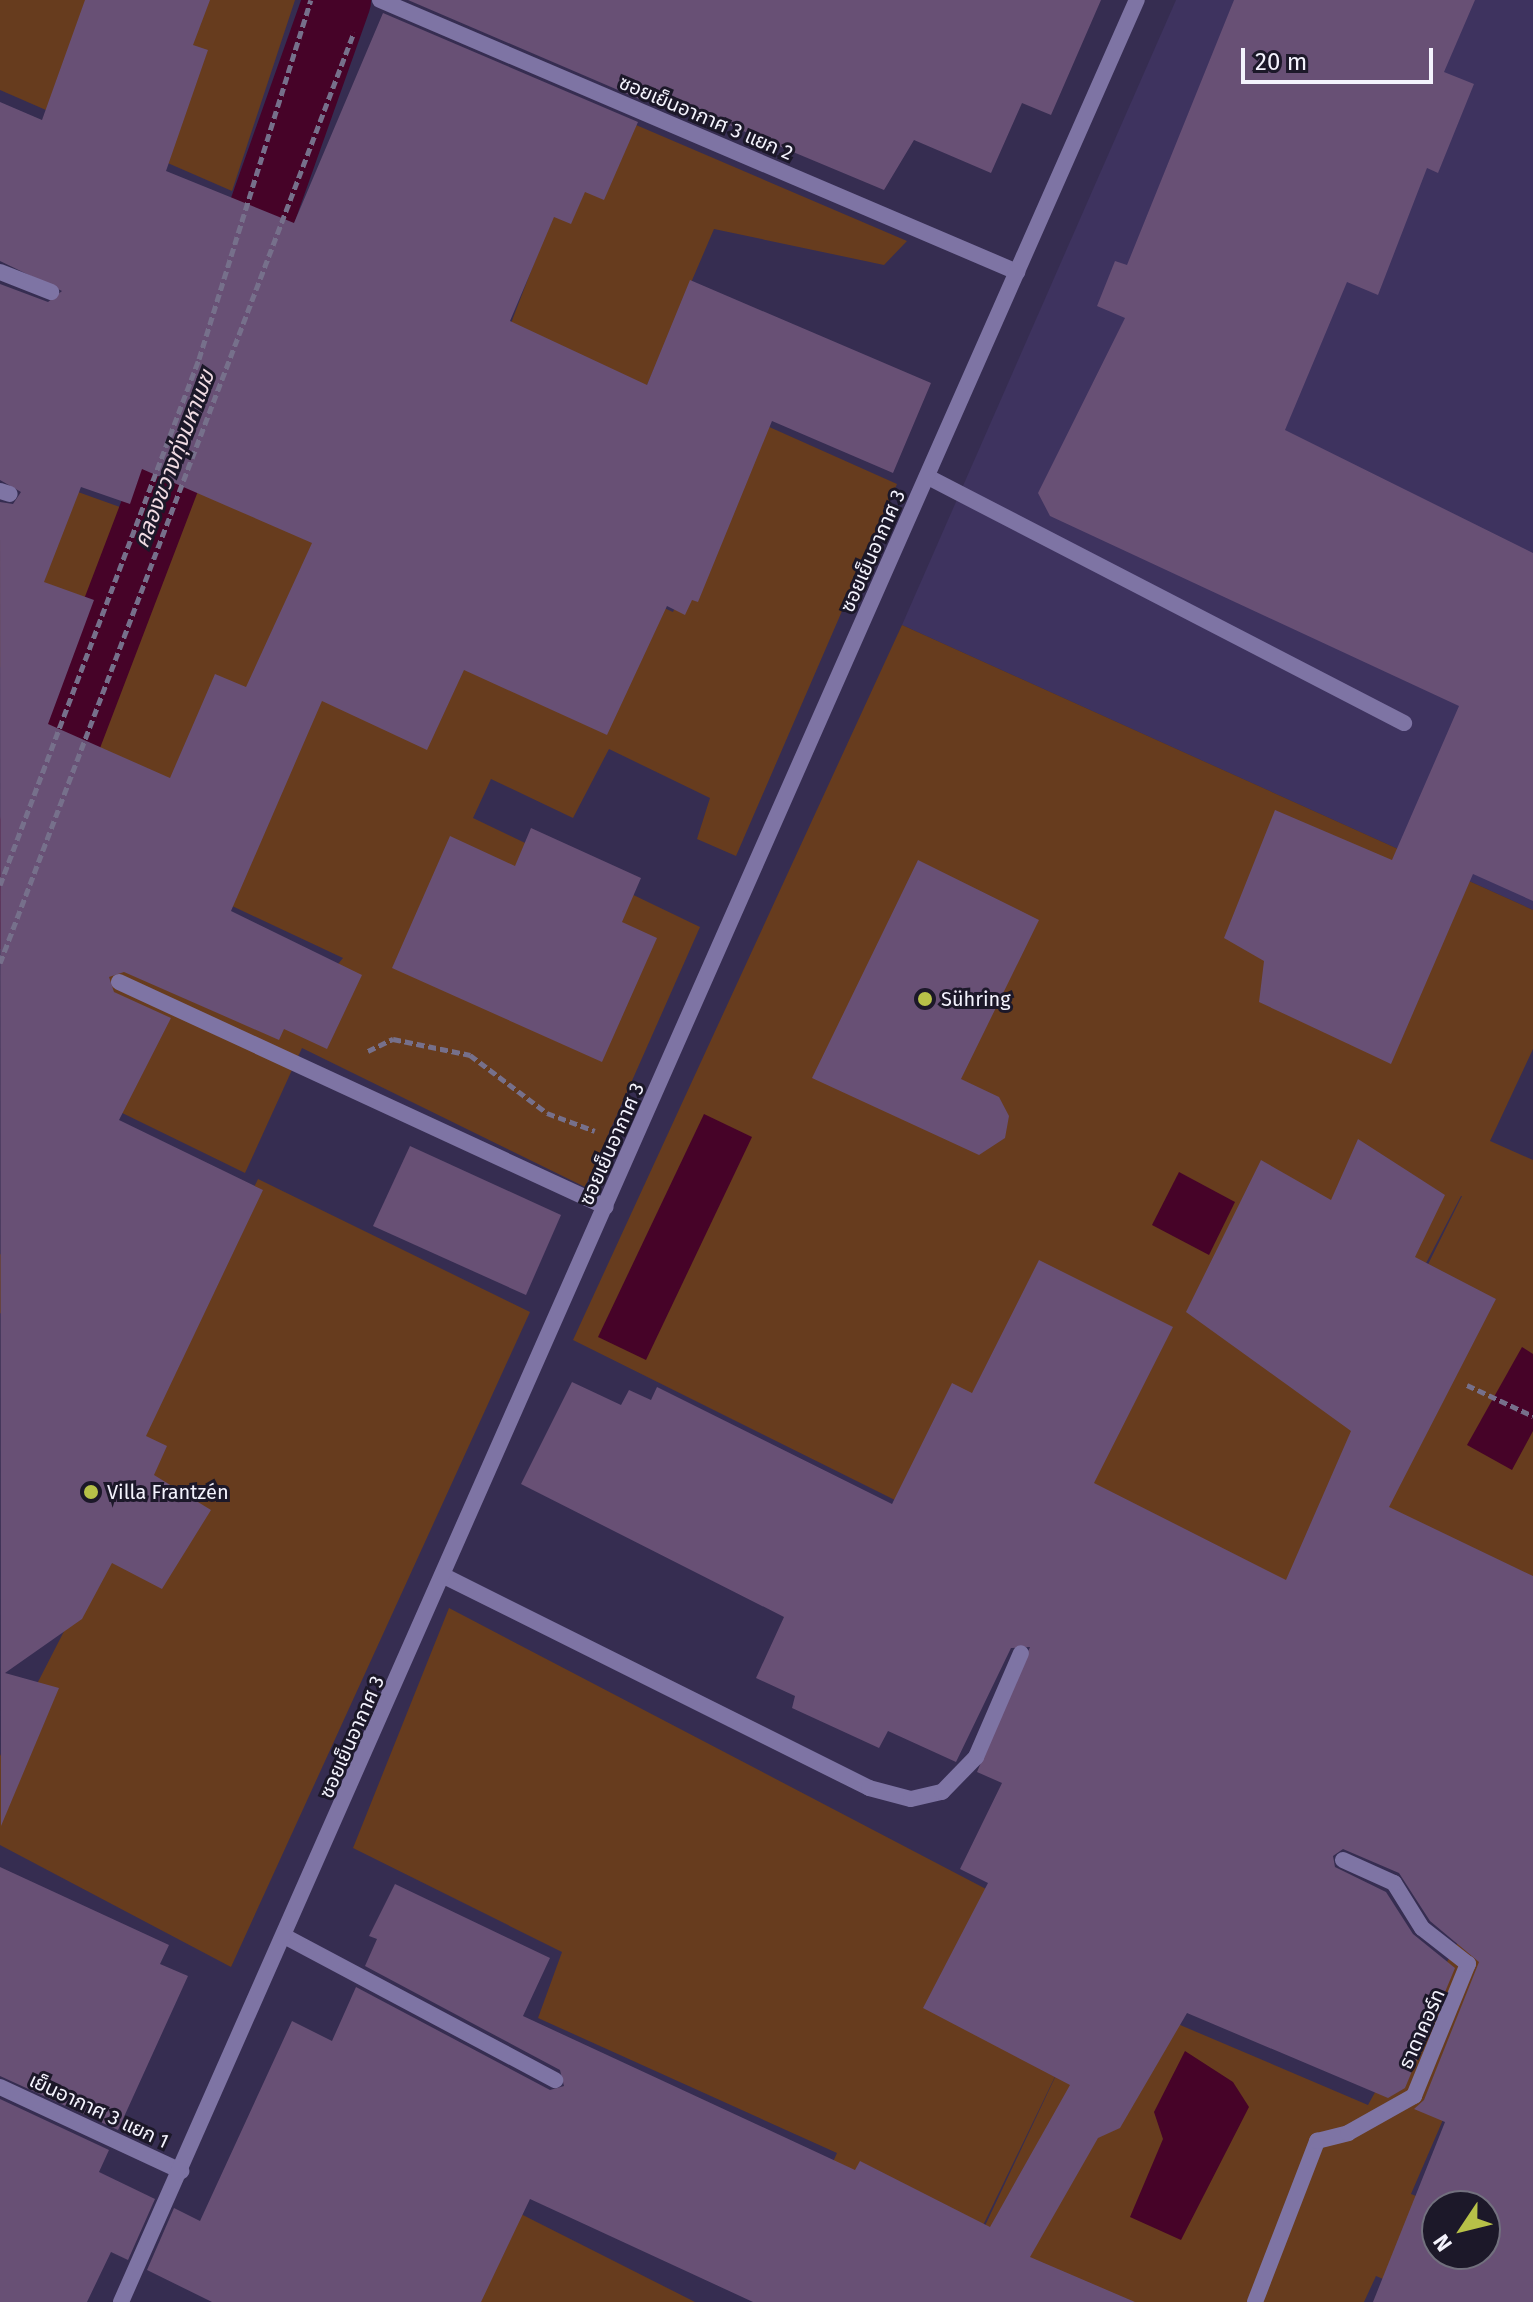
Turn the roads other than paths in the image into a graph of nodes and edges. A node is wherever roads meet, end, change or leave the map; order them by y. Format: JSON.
{"nodes":[{"id":1,"x":380,"y":0,"type":"edge"},
{"id":2,"x":1137,"y":0,"type":"edge"},
{"id":3,"x":0,"y":272,"type":"edge"},
{"id":4,"x":1017,"y":272,"type":"junction"},
{"id":5,"x":51,"y":292,"type":"dead end"},
{"id":6,"x":928,"y":477,"type":"junction"},
{"id":7,"x":1404,"y":723,"type":"dead end"},
{"id":8,"x":119,"y":982,"type":"dead end"},
{"id":9,"x":606,"y":1207,"type":"junction"},
{"id":10,"x":444,"y":1576,"type":"junction"},
{"id":11,"x":1021,"y":1653,"type":"dead end"},
{"id":12,"x":1343,"y":1860,"type":"dead end"},
{"id":13,"x":286,"y":1937,"type":"junction"},
{"id":14,"x":555,"y":2080,"type":"dead end"},
{"id":15,"x":0,"y":2087,"type":"edge"},
{"id":16,"x":181,"y":2171,"type":"junction"},
{"id":17,"x":121,"y":2302,"type":"edge"},
{"id":18,"x":1255,"y":2302,"type":"edge"}],
"edges":[{"from":1,"to":4,"type":"street","name":"ซอยเย็นอากาศ 3 แยก 2"},
{"from":2,"to":4,"type":"street","name":"ซอยเย็นอากาศ 3"},
{"from":3,"to":5,"type":"street"},
{"from":4,"to":6,"type":"street","name":"ซอยเย็นอากาศ 3"},
{"from":6,"to":7,"type":"street"},
{"from":6,"to":9,"type":"street","name":"ซอยเย็นอากาศ 3"},
{"from":8,"to":9,"type":"street"},
{"from":9,"to":10,"type":"street","name":"ซอยเย็นอากาศ 3"},
{"from":10,"to":11,"type":"street"},
{"from":10,"to":13,"type":"street","name":"ซอยเย็นอากาศ 3"},
{"from":12,"to":18,"type":"street","name":"ธาดาคอร์ท"},
{"from":13,"to":14,"type":"street"},
{"from":13,"to":16,"type":"street","name":"ซอยเย็นอากาศ 3"},
{"from":15,"to":16,"type":"street","name":"เย็นอากาศ 3 แยก 1"},
{"from":16,"to":17,"type":"street","name":"ซอยเย็นอากาศ 3"}]}
